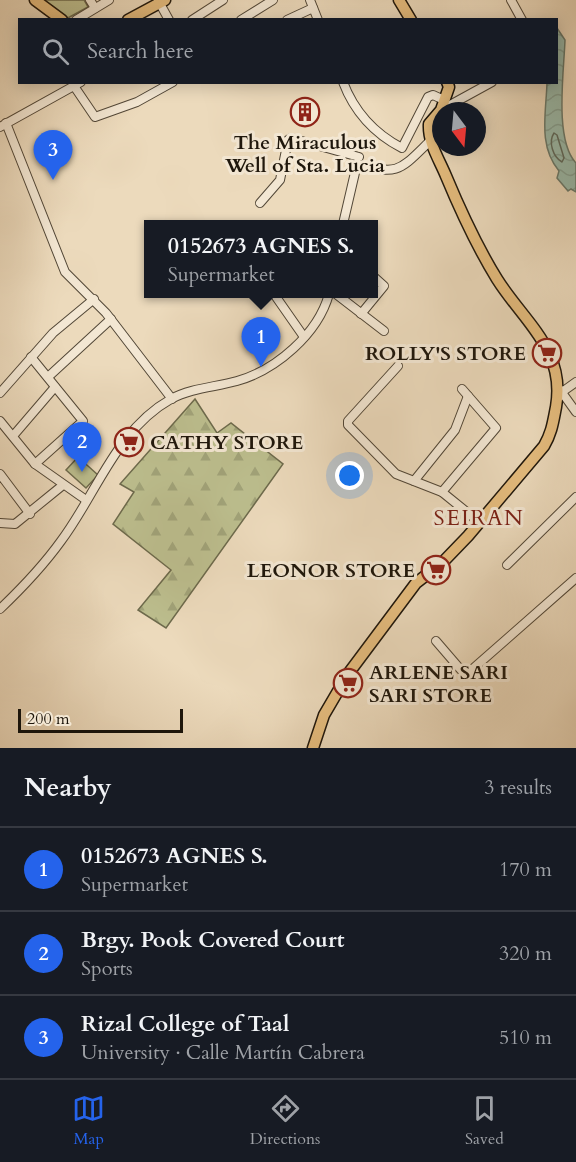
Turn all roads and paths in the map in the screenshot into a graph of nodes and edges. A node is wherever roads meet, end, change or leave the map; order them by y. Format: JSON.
{"nodes":[{"id":1,"x":35,"y":0,"type":"edge"},
{"id":2,"x":90,"y":0,"type":"edge"},
{"id":3,"x":108,"y":0,"type":"edge"},
{"id":4,"x":223,"y":0,"type":"edge"},
{"id":5,"x":273,"y":0,"type":"edge"},
{"id":6,"x":399,"y":0,"type":"edge"},
{"id":7,"x":511,"y":0,"type":"edge"},
{"id":8,"x":161,"y":1,"type":"edge"},
{"id":9,"x":311,"y":4,"type":"edge"},
{"id":10,"x":95,"y":8,"type":"junction"},
{"id":11,"x":59,"y":18,"type":"edge"},
{"id":12,"x":79,"y":18,"type":"edge"},
{"id":13,"x":131,"y":18,"type":"edge"},
{"id":14,"x":168,"y":18,"type":"edge"},
{"id":15,"x":195,"y":18,"type":"edge"},
{"id":16,"x":244,"y":18,"type":"edge"},
{"id":17,"x":290,"y":18,"type":"edge"},
{"id":18,"x":317,"y":18,"type":"edge"},
{"id":19,"x":410,"y":18,"type":"edge"},
{"id":20,"x":521,"y":18,"type":"edge"},
{"id":21,"x":77,"y":84,"type":"edge"},
{"id":22,"x":169,"y":84,"type":"edge"},
{"id":23,"x":344,"y":84,"type":"edge"},
{"id":24,"x":488,"y":84,"type":"edge"},
{"id":25,"x":448,"y":85,"type":"edge"},
{"id":26,"x":460,"y":99,"type":"junction"},
{"id":27,"x":440,"y":102,"type":"edge"},
{"id":28,"x":444,"y":102,"type":"edge"},
{"id":29,"x":452,"y":102,"type":"edge"},
{"id":30,"x":432,"y":120,"type":"edge"},
{"id":31,"x":3,"y":125,"type":"edge"},
{"id":32,"x":430,"y":141,"type":"junction"},
{"id":33,"x":359,"y":157,"type":"junction"},
{"id":34,"x":260,"y":203,"type":"dead end"},
{"id":35,"x":344,"y":220,"type":"edge"},
{"id":36,"x":378,"y":281,"type":"edge"},
{"id":37,"x":378,"y":293,"type":"edge"},
{"id":38,"x":277,"y":298,"type":"edge"},
{"id":39,"x":327,"y":298,"type":"edge"},
{"id":40,"x":342,"y":298,"type":"edge"},
{"id":41,"x":374,"y":298,"type":"edge"},
{"id":42,"x":94,"y":299,"type":"junction"},
{"id":43,"x":361,"y":314,"type":"junction"},
{"id":44,"x":111,"y":319,"type":"junction"},
{"id":45,"x":384,"y":331,"type":"dead end"},
{"id":46,"x":304,"y":337,"type":"junction"},
{"id":47,"x":31,"y":357,"type":"junction"},
{"id":48,"x":398,"y":366,"type":"dead end"},
{"id":49,"x":48,"y":377,"type":"junction"},
{"id":50,"x":576,"y":382,"type":"edge"},
{"id":51,"x":55,"y":387,"type":"junction"},
{"id":52,"x":560,"y":390,"type":"junction"},
{"id":53,"x":0,"y":393,"type":"edge"},
{"id":54,"x":172,"y":399,"type":"junction"},
{"id":55,"x":576,"y":412,"type":"edge"},
{"id":56,"x":0,"y":421,"type":"edge"},
{"id":57,"x":13,"y":436,"type":"junction"},
{"id":58,"x":35,"y":464,"type":"junction"},
{"id":59,"x":0,"y":474,"type":"edge"},
{"id":60,"x":414,"y":481,"type":"junction"},
{"id":61,"x":63,"y":485,"type":"junction"},
{"id":62,"x":442,"y":492,"type":"junction"},
{"id":63,"x":576,"y":497,"type":"edge"},
{"id":64,"x":86,"y":500,"type":"junction"},
{"id":65,"x":30,"y":514,"type":"junction"},
{"id":66,"x":479,"y":522,"type":"junction"},
{"id":67,"x":4,"y":524,"type":"edge"},
{"id":68,"x":507,"y":565,"type":"dead end"},
{"id":69,"x":576,"y":578,"type":"edge"},
{"id":70,"x":0,"y":609,"type":"edge"},
{"id":71,"x":436,"y":641,"type":"dead end"},
{"id":72,"x":313,"y":748,"type":"edge"}],
"edges":[{"from":1,"to":11,"type":"main road"},
{"from":2,"to":10,"type":"street"},
{"from":3,"to":10,"type":"street"},
{"from":4,"to":15,"type":"street"},
{"from":5,"to":16,"type":"street"},
{"from":6,"to":19,"type":"main road"},
{"from":7,"to":20,"type":"street"},
{"from":8,"to":13,"type":"main road"},
{"from":8,"to":14,"type":"street"},
{"from":9,"to":17,"type":"street"},
{"from":9,"to":18,"type":"street"},
{"from":10,"to":12,"type":"street"},
{"from":21,"to":22,"type":"street"},
{"from":21,"to":31,"type":"street"},
{"from":23,"to":27,"type":"street"},
{"from":24,"to":26,"type":"street"},
{"from":25,"to":26,"type":"street"},
{"from":25,"to":28,"type":"main road"},
{"from":26,"to":29,"type":"street"},
{"from":30,"to":32,"type":"main road"},
{"from":31,"to":42,"type":"street"},
{"from":32,"to":33,"type":"street"},
{"from":32,"to":52,"type":"main road"},
{"from":33,"to":34,"type":"street"},
{"from":33,"to":35,"type":"street"},
{"from":36,"to":37,"type":"street"},
{"from":38,"to":46,"type":"street"},
{"from":39,"to":46,"type":"street"},
{"from":40,"to":43,"type":"street"},
{"from":41,"to":43,"type":"street"},
{"from":42,"to":44,"type":"street"},
{"from":42,"to":47,"type":"street"},
{"from":43,"to":45,"type":"street"},
{"from":44,"to":49,"type":"street"},
{"from":44,"to":54,"type":"street"},
{"from":46,"to":54,"type":"street"},
{"from":47,"to":49,"type":"street"},
{"from":47,"to":53,"type":"street"},
{"from":48,"to":60,"type":"street"},
{"from":49,"to":51,"type":"street"},
{"from":50,"to":52,"type":"street"},
{"from":51,"to":57,"type":"street"},
{"from":51,"to":58,"type":"street"},
{"from":52,"to":55,"type":"street"},
{"from":52,"to":66,"type":"main road"},
{"from":54,"to":64,"type":"street"},
{"from":56,"to":57,"type":"street"},
{"from":57,"to":58,"type":"street"},
{"from":58,"to":61,"type":"street"},
{"from":59,"to":65,"type":"street"},
{"from":60,"to":62,"type":"street"},
{"from":60,"to":62,"type":"street"},
{"from":61,"to":64,"type":"street"},
{"from":61,"to":65,"type":"street"},
{"from":62,"to":66,"type":"street"},
{"from":63,"to":68,"type":"street"},
{"from":64,"to":70,"type":"street"},
{"from":65,"to":67,"type":"street"},
{"from":66,"to":72,"type":"main road"},
{"from":69,"to":71,"type":"street"}]}
